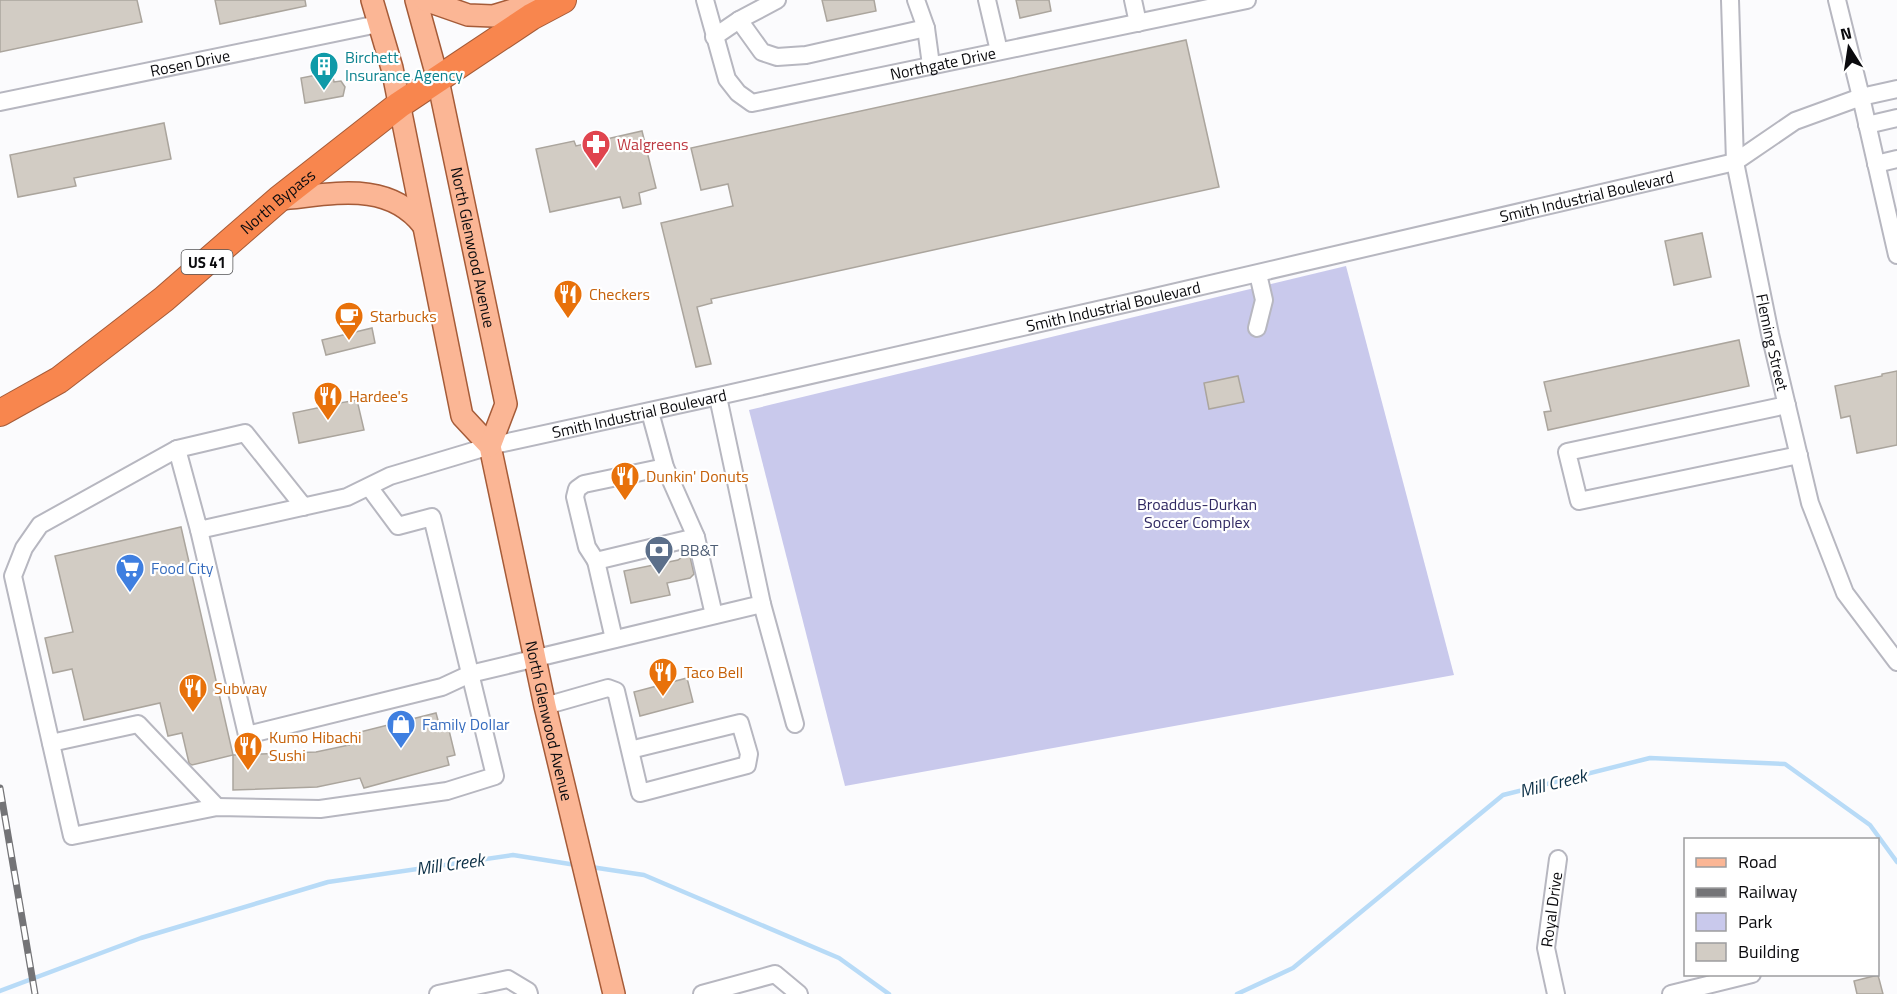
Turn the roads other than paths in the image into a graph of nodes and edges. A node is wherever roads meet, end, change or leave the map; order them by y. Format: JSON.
{"nodes":[{"id":1,"x":372,"y":0,"type":"edge"},
{"id":2,"x":416,"y":0,"type":"edge"},
{"id":3,"x":425,"y":0,"type":"edge"},
{"id":4,"x":546,"y":0,"type":"edge"},
{"id":5,"x":563,"y":0,"type":"edge"},
{"id":6,"x":705,"y":0,"type":"edge"},
{"id":7,"x":777,"y":0,"type":"edge"},
{"id":8,"x":916,"y":0,"type":"edge"},
{"id":9,"x":987,"y":0,"type":"edge"},
{"id":10,"x":1133,"y":0,"type":"edge"},
{"id":11,"x":1242,"y":0,"type":"edge"},
{"id":12,"x":1730,"y":0,"type":"edge"},
{"id":13,"x":1837,"y":0,"type":"edge"},
{"id":14,"x":1214,"y":3,"type":"edge"},
{"id":15,"x":739,"y":20,"type":"junction"},
{"id":16,"x":1138,"y":23,"type":"junction"},
{"id":17,"x":378,"y":24,"type":"junction"},
{"id":18,"x":926,"y":28,"type":"junction"},
{"id":19,"x":714,"y":37,"type":"junction"},
{"id":20,"x":999,"y":51,"type":"junction"},
{"id":21,"x":931,"y":65,"type":"junction"},
{"id":22,"x":438,"y":80,"type":"junction"},
{"id":23,"x":1897,"y":89,"type":"edge"},
{"id":24,"x":1861,"y":97,"type":"junction"},
{"id":25,"x":0,"y":102,"type":"edge"},
{"id":26,"x":399,"y":105,"type":"junction"},
{"id":27,"x":1897,"y":118,"type":"edge"},
{"id":28,"x":1867,"y":125,"type":"junction"},
{"id":29,"x":1897,"y":159,"type":"edge"},
{"id":30,"x":1735,"y":162,"type":"junction"},
{"id":31,"x":1876,"y":164,"type":"junction"},
{"id":32,"x":279,"y":199,"type":"junction"},
{"id":33,"x":1891,"y":202,"type":"edge"},
{"id":34,"x":423,"y":225,"type":"junction"},
{"id":35,"x":1897,"y":255,"type":"edge"},
{"id":36,"x":1258,"y":274,"type":"junction"},
{"id":37,"x":1257,"y":328,"type":"dead end"},
{"id":38,"x":718,"y":397,"type":"junction"},
{"id":39,"x":1787,"y":405,"type":"junction"},
{"id":40,"x":4,"y":411,"type":"edge"},
{"id":41,"x":650,"y":412,"type":"junction"},
{"id":42,"x":490,"y":446,"type":"junction"},
{"id":43,"x":177,"y":449,"type":"junction"},
{"id":44,"x":1799,"y":455,"type":"junction"},
{"id":45,"x":665,"y":467,"type":"junction"},
{"id":46,"x":369,"y":487,"type":"junction"},
{"id":47,"x":304,"y":507,"type":"junction"},
{"id":48,"x":199,"y":530,"type":"junction"},
{"id":49,"x":696,"y":537,"type":"junction"},
{"id":50,"x":596,"y":561,"type":"junction"},
{"id":51,"x":762,"y":604,"type":"junction"},
{"id":52,"x":714,"y":615,"type":"junction"},
{"id":53,"x":614,"y":639,"type":"junction"},
{"id":54,"x":534,"y":658,"type":"junction"},
{"id":55,"x":1897,"y":662,"type":"edge"},
{"id":56,"x":470,"y":674,"type":"junction"},
{"id":57,"x":545,"y":706,"type":"junction"},
{"id":58,"x":795,"y":724,"type":"dead end"},
{"id":59,"x":51,"y":743,"type":"junction"},
{"id":60,"x":630,"y":750,"type":"junction"},
{"id":61,"x":217,"y":807,"type":"junction"},
{"id":62,"x":1558,"y":859,"type":"dead end"},
{"id":63,"x":1748,"y":976,"type":"edge"},
{"id":64,"x":438,"y":994,"type":"edge"},
{"id":65,"x":529,"y":994,"type":"edge"},
{"id":66,"x":614,"y":994,"type":"edge"},
{"id":67,"x":702,"y":994,"type":"edge"},
{"id":68,"x":799,"y":994,"type":"edge"},
{"id":69,"x":1556,"y":994,"type":"edge"},
{"id":70,"x":1671,"y":994,"type":"edge"}],
"edges":[{"from":1,"to":17,"type":"main road"},
{"from":2,"to":22,"type":"main road","name":"North Glenwood Avenue"},
{"from":3,"to":4,"type":"main road"},
{"from":5,"to":22,"type":"highway","name":"North Bypass","number":"US 41"},
{"from":6,"to":19,"type":"street","name":"Northgate Drive"},
{"from":7,"to":15,"type":"street"},
{"from":8,"to":18,"type":"street"},
{"from":9,"to":20,"type":"street"},
{"from":10,"to":16,"type":"street"},
{"from":11,"to":14,"type":"street","name":"Northgate Drive"},
{"from":12,"to":30,"type":"street","name":"Fleming Street"},
{"from":13,"to":24,"type":"street"},
{"from":14,"to":16,"type":"street","name":"Northgate Drive"},
{"from":15,"to":18,"type":"street"},
{"from":15,"to":19,"type":"street"},
{"from":16,"to":20,"type":"street","name":"Northgate Drive"},
{"from":17,"to":25,"type":"street","name":"Rosen Drive"},
{"from":17,"to":26,"type":"main road"},
{"from":18,"to":21,"type":"street"},
{"from":19,"to":21,"type":"street","name":"Northgate Drive"},
{"from":20,"to":21,"type":"street","name":"Northgate Drive"},
{"from":22,"to":26,"type":"highway","name":"North Bypass","number":"US 41"},
{"from":22,"to":42,"type":"main road","name":"North Glenwood Avenue"},
{"from":23,"to":24,"type":"street"},
{"from":24,"to":28,"type":"street"},
{"from":24,"to":30,"type":"street"},
{"from":26,"to":32,"type":"highway","name":"North Bypass","number":"US 41"},
{"from":26,"to":34,"type":"main road"},
{"from":27,"to":28,"type":"street"},
{"from":28,"to":31,"type":"street"},
{"from":29,"to":31,"type":"street"},
{"from":30,"to":36,"type":"street","name":"Smith Industrial Boulevard"},
{"from":30,"to":39,"type":"street","name":"Fleming Street"},
{"from":31,"to":33,"type":"street"},
{"from":32,"to":34,"type":"main road"},
{"from":32,"to":40,"type":"highway","name":"North Bypass","number":"US 41"},
{"from":33,"to":35,"type":"street"},
{"from":34,"to":42,"type":"main road"},
{"from":36,"to":37,"type":"street"},
{"from":36,"to":38,"type":"street","name":"Smith Industrial Boulevard"},
{"from":38,"to":41,"type":"street","name":"Smith Industrial Boulevard"},
{"from":38,"to":51,"type":"street"},
{"from":39,"to":44,"type":"street","name":"Fleming Street"},
{"from":39,"to":44,"type":"street"},
{"from":41,"to":42,"type":"street","name":"Smith Industrial Boulevard"},
{"from":41,"to":45,"type":"street"},
{"from":42,"to":46,"type":"street","name":"Smith Industrial Boulevard"},
{"from":42,"to":54,"type":"main road","name":"North Glenwood Avenue"},
{"from":43,"to":47,"type":"street"},
{"from":43,"to":48,"type":"street"},
{"from":43,"to":59,"type":"street"},
{"from":44,"to":55,"type":"street","name":"Fleming Street"},
{"from":45,"to":49,"type":"street"},
{"from":45,"to":50,"type":"street"},
{"from":46,"to":47,"type":"street","name":"Smith Industrial Boulevard"},
{"from":46,"to":56,"type":"street"},
{"from":47,"to":48,"type":"street","name":"Smith Industrial Boulevard"},
{"from":48,"to":56,"type":"street"},
{"from":49,"to":50,"type":"street"},
{"from":49,"to":52,"type":"street"},
{"from":50,"to":53,"type":"street"},
{"from":51,"to":52,"type":"street"},
{"from":51,"to":58,"type":"street"},
{"from":52,"to":53,"type":"street"},
{"from":53,"to":54,"type":"street"},
{"from":54,"to":56,"type":"street"},
{"from":54,"to":57,"type":"main road","name":"North Glenwood Avenue"},
{"from":56,"to":61,"type":"street"},
{"from":57,"to":60,"type":"street"},
{"from":57,"to":66,"type":"main road","name":"North Glenwood Avenue"},
{"from":59,"to":61,"type":"street"},
{"from":59,"to":61,"type":"street"},
{"from":60,"to":60,"type":"street"},
{"from":62,"to":69,"type":"street","name":"Royal Drive"},
{"from":63,"to":70,"type":"street"},
{"from":64,"to":65,"type":"street"},
{"from":67,"to":68,"type":"street"}]}
